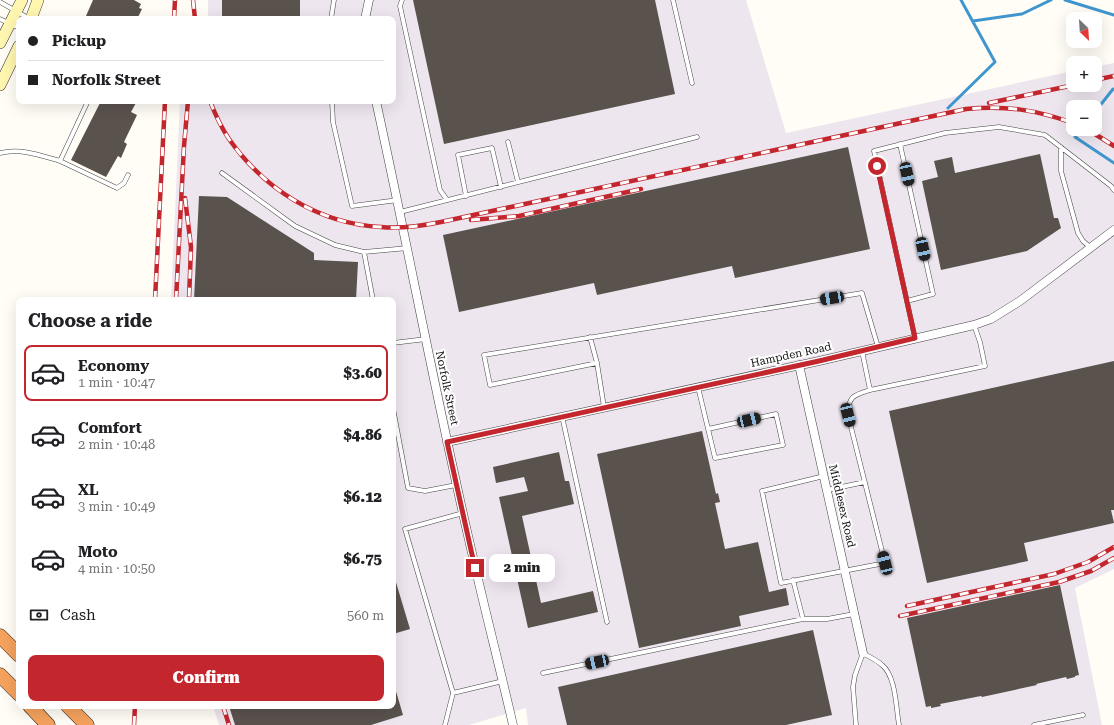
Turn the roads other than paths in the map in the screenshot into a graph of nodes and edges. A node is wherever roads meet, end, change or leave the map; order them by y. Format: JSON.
{"nodes":[{"id":1,"x":22,"y":0,"type":"edge"},
{"id":2,"x":38,"y":0,"type":"edge"},
{"id":3,"x":334,"y":0,"type":"edge"},
{"id":4,"x":369,"y":0,"type":"edge"},
{"id":5,"x":402,"y":0,"type":"edge"},
{"id":6,"x":673,"y":0,"type":"edge"},
{"id":7,"x":0,"y":2,"type":"edge"},
{"id":8,"x":16,"y":11,"type":"junction"},
{"id":9,"x":25,"y":16,"type":"edge"},
{"id":10,"x":32,"y":16,"type":"edge"},
{"id":11,"x":331,"y":16,"type":"edge"},
{"id":12,"x":366,"y":16,"type":"edge"},
{"id":13,"x":9,"y":24,"type":"edge"},
{"id":14,"x":0,"y":43,"type":"edge"},
{"id":15,"x":16,"y":52,"type":"edge"},
{"id":16,"x":692,"y":83,"type":"dead end"},
{"id":17,"x":0,"y":85,"type":"edge"},
{"id":18,"x":87,"y":104,"type":"edge"},
{"id":19,"x":332,"y":104,"type":"edge"},
{"id":20,"x":377,"y":104,"type":"edge"},
{"id":21,"x":697,"y":137,"type":"dead end"},
{"id":22,"x":508,"y":142,"type":"dead end"},
{"id":23,"x":900,"y":144,"type":"junction"},
{"id":24,"x":1060,"y":147,"type":"junction"},
{"id":25,"x":0,"y":153,"type":"edge"},
{"id":26,"x":60,"y":161,"type":"junction"},
{"id":27,"x":222,"y":173,"type":"dead end"},
{"id":28,"x":128,"y":175,"type":"dead end"},
{"id":29,"x":518,"y":182,"type":"junction"},
{"id":30,"x":501,"y":187,"type":"junction"},
{"id":31,"x":1114,"y":190,"type":"edge"},
{"id":32,"x":466,"y":196,"type":"junction"},
{"id":33,"x":398,"y":200,"type":"junction"},
{"id":34,"x":447,"y":200,"type":"junction"},
{"id":35,"x":400,"y":212,"type":"junction"},
{"id":36,"x":1114,"y":230,"type":"edge"},
{"id":37,"x":408,"y":248,"type":"junction"},
{"id":38,"x":1091,"y":248,"type":"junction"},
{"id":39,"x":364,"y":252,"type":"junction"},
{"id":40,"x":372,"y":297,"type":"edge"},
{"id":41,"x":907,"y":301,"type":"junction"},
{"id":42,"x":974,"y":325,"type":"junction"},
{"id":43,"x":590,"y":338,"type":"junction"},
{"id":44,"x":915,"y":338,"type":"junction"},
{"id":45,"x":426,"y":339,"type":"junction"},
{"id":46,"x":396,"y":343,"type":"edge"},
{"id":47,"x":878,"y":347,"type":"junction"},
{"id":48,"x":861,"y":351,"type":"junction"},
{"id":49,"x":596,"y":363,"type":"junction"},
{"id":50,"x":799,"y":365,"type":"junction"},
{"id":51,"x":698,"y":386,"type":"junction"},
{"id":52,"x":870,"y":390,"type":"junction"},
{"id":53,"x":604,"y":407,"type":"junction"},
{"id":54,"x":562,"y":416,"type":"junction"},
{"id":55,"x":396,"y":424,"type":"edge"},
{"id":56,"x":708,"y":429,"type":"junction"},
{"id":57,"x":447,"y":442,"type":"junction"},
{"id":58,"x":824,"y":476,"type":"junction"},
{"id":59,"x":865,"y":482,"type":"junction"},
{"id":60,"x":457,"y":485,"type":"junction"},
{"id":61,"x":827,"y":490,"type":"junction"},
{"id":62,"x":463,"y":513,"type":"junction"},
{"id":63,"x":845,"y":571,"type":"junction"},
{"id":64,"x":793,"y":580,"type":"junction"},
{"id":65,"x":854,"y":614,"type":"junction"},
{"id":66,"x":803,"y":619,"type":"junction"},
{"id":67,"x":607,"y":622,"type":"dead end"},
{"id":68,"x":0,"y":636,"type":"edge"},
{"id":69,"x":16,"y":652,"type":"edge"},
{"id":70,"x":863,"y":653,"type":"junction"},
{"id":71,"x":544,"y":673,"type":"dead end"},
{"id":72,"x":0,"y":675,"type":"edge"},
{"id":73,"x":503,"y":681,"type":"junction"},
{"id":74,"x":16,"y":691,"type":"edge"},
{"id":75,"x":453,"y":693,"type":"junction"},
{"id":76,"x":33,"y":709,"type":"edge"},
{"id":77,"x":71,"y":709,"type":"edge"},
{"id":78,"x":1083,"y":715,"type":"dead end"},
{"id":79,"x":48,"y":725,"type":"edge"},
{"id":80,"x":87,"y":725,"type":"edge"},
{"id":81,"x":445,"y":725,"type":"edge"},
{"id":82,"x":513,"y":725,"type":"edge"},
{"id":83,"x":856,"y":725,"type":"edge"},
{"id":84,"x":898,"y":725,"type":"edge"},
{"id":85,"x":1034,"y":725,"type":"edge"}],
"edges":[{"from":1,"to":8,"type":"street"},
{"from":2,"to":10,"type":"street"},
{"from":3,"to":11,"type":"lane"},
{"from":4,"to":12,"type":"street"},
{"from":5,"to":34,"type":"lane"},
{"from":6,"to":16,"type":"lane"},
{"from":7,"to":8,"type":"lane"},
{"from":8,"to":9,"type":"lane"},
{"from":8,"to":13,"type":"street"},
{"from":13,"to":14,"type":"street"},
{"from":15,"to":17,"type":"street"},
{"from":18,"to":26,"type":"lane"},
{"from":19,"to":33,"type":"lane"},
{"from":20,"to":33,"type":"street","name":"Norfolk Street"},
{"from":21,"to":29,"type":"lane"},
{"from":22,"to":29,"type":"lane"},
{"from":23,"to":24,"type":"lane"},
{"from":23,"to":41,"type":"lane"},
{"from":23,"to":41,"type":"lane"},
{"from":24,"to":31,"type":"lane"},
{"from":24,"to":38,"type":"lane"},
{"from":25,"to":26,"type":"lane"},
{"from":26,"to":28,"type":"lane"},
{"from":27,"to":39,"type":"lane"},
{"from":29,"to":30,"type":"lane"},
{"from":30,"to":32,"type":"lane"},
{"from":30,"to":32,"type":"lane"},
{"from":32,"to":34,"type":"lane"},
{"from":33,"to":35,"type":"street","name":"Norfolk Street"},
{"from":34,"to":35,"type":"lane"},
{"from":35,"to":37,"type":"street","name":"Norfolk Street"},
{"from":36,"to":38,"type":"street","name":"Hampden Road"},
{"from":37,"to":39,"type":"lane"},
{"from":37,"to":45,"type":"street","name":"Norfolk Street"},
{"from":38,"to":42,"type":"street","name":"Hampden Road"},
{"from":39,"to":40,"type":"lane"},
{"from":41,"to":44,"type":"lane"},
{"from":42,"to":44,"type":"street","name":"Hampden Road"},
{"from":42,"to":52,"type":"lane"},
{"from":43,"to":47,"type":"lane"},
{"from":43,"to":49,"type":"lane"},
{"from":43,"to":49,"type":"lane"},
{"from":44,"to":47,"type":"street","name":"Hampden Road"},
{"from":45,"to":46,"type":"lane"},
{"from":45,"to":57,"type":"street","name":"Norfolk Street"},
{"from":47,"to":48,"type":"street","name":"Hampden Road"},
{"from":48,"to":50,"type":"street","name":"Hampden Road"},
{"from":48,"to":52,"type":"lane"},
{"from":49,"to":53,"type":"lane"},
{"from":50,"to":51,"type":"street","name":"Hampden Road"},
{"from":50,"to":58,"type":"street","name":"Middlesex Road"},
{"from":51,"to":53,"type":"street","name":"Hampden Road"},
{"from":51,"to":56,"type":"lane"},
{"from":52,"to":59,"type":"lane"},
{"from":53,"to":54,"type":"street","name":"Hampden Road"},
{"from":54,"to":57,"type":"street","name":"Hampden Road"},
{"from":54,"to":67,"type":"lane"},
{"from":55,"to":60,"type":"lane"},
{"from":56,"to":56,"type":"lane"},
{"from":57,"to":60,"type":"street","name":"Norfolk Street"},
{"from":58,"to":61,"type":"street","name":"Middlesex Road"},
{"from":58,"to":64,"type":"lane"},
{"from":59,"to":61,"type":"lane"},
{"from":59,"to":63,"type":"lane"},
{"from":60,"to":62,"type":"street","name":"Norfolk Street"},
{"from":61,"to":63,"type":"street","name":"Middlesex Road"},
{"from":62,"to":73,"type":"street","name":"Norfolk Street"},
{"from":62,"to":75,"type":"lane"},
{"from":63,"to":64,"type":"lane"},
{"from":63,"to":65,"type":"street","name":"Middlesex Road"},
{"from":64,"to":66,"type":"lane"},
{"from":65,"to":66,"type":"lane"},
{"from":65,"to":70,"type":"street","name":"Middlesex Road"},
{"from":66,"to":71,"type":"lane"},
{"from":68,"to":69,"type":"highway"},
{"from":70,"to":83,"type":"lane"},
{"from":70,"to":84,"type":"lane"},
{"from":72,"to":74,"type":"highway"},
{"from":73,"to":75,"type":"lane"},
{"from":73,"to":82,"type":"street","name":"Norfolk Street"},
{"from":75,"to":81,"type":"lane"},
{"from":76,"to":79,"type":"highway"},
{"from":77,"to":80,"type":"highway"},
{"from":78,"to":85,"type":"lane"}]}
